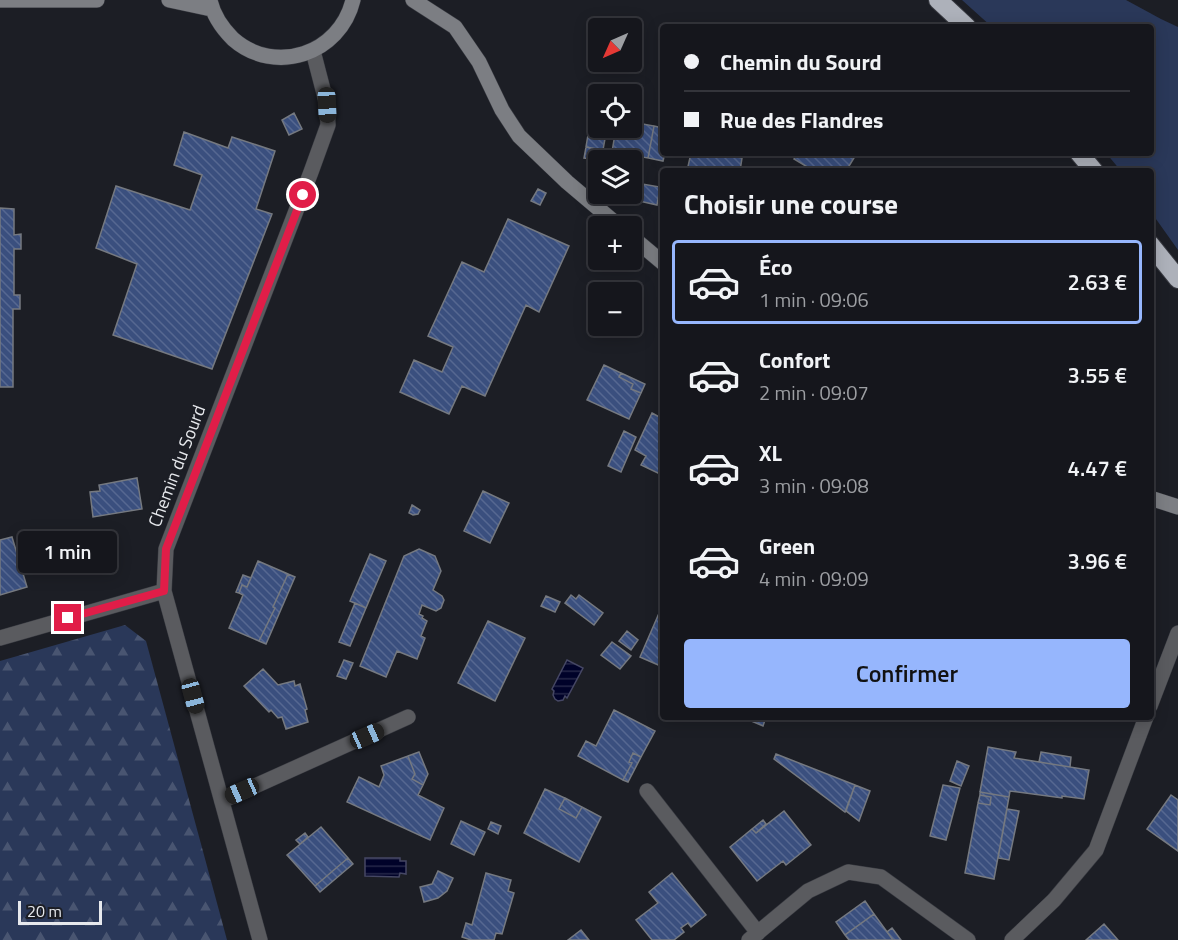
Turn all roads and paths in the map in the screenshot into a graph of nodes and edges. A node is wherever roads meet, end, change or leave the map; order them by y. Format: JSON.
{"nodes":[{"id":1,"x":0,"y":0,"type":"edge"},
{"id":2,"x":97,"y":0,"type":"edge"},
{"id":3,"x":169,"y":0,"type":"edge"},
{"id":4,"x":413,"y":0,"type":"edge"},
{"id":5,"x":938,"y":0,"type":"edge"},
{"id":6,"x":358,"y":1,"type":"edge"},
{"id":7,"x":211,"y":4,"type":"edge"},
{"id":8,"x":964,"y":24,"type":"edge"},
{"id":9,"x":313,"y":51,"type":"junction"},
{"id":10,"x":1082,"y":156,"type":"edge"},
{"id":11,"x":1092,"y":168,"type":"edge"},
{"id":12,"x":607,"y":216,"type":"edge"},
{"id":13,"x":642,"y":245,"type":"edge"},
{"id":14,"x":1154,"y":249,"type":"edge"},
{"id":15,"x":660,"y":260,"type":"edge"},
{"id":16,"x":1178,"y":279,"type":"edge"},
{"id":17,"x":1154,"y":499,"type":"edge"},
{"id":18,"x":1178,"y":507,"type":"edge"},
{"id":19,"x":164,"y":591,"type":"junction"},
{"id":20,"x":1178,"y":633,"type":"edge"},
{"id":21,"x":0,"y":638,"type":"edge"},
{"id":22,"x":1154,"y":696,"type":"edge"},
{"id":23,"x":408,"y":717,"type":"dead end"},
{"id":24,"x":1145,"y":720,"type":"edge"},
{"id":25,"x":647,"y":791,"type":"dead end"},
{"id":26,"x":222,"y":801,"type":"junction"},
{"id":27,"x":754,"y":937,"type":"edge"},
{"id":28,"x":260,"y":940,"type":"edge"},
{"id":29,"x":968,"y":940,"type":"edge"},
{"id":30,"x":1012,"y":940,"type":"edge"}],
"edges":[{"from":1,"to":2,"type":"main road"},
{"from":3,"to":7,"type":"main road"},
{"from":4,"to":12,"type":"main road"},
{"from":5,"to":8,"type":"highway"},
{"from":6,"to":9,"type":"main road"},
{"from":7,"to":9,"type":"main road"},
{"from":9,"to":19,"type":"street","name":"Chemin du Sourd"},
{"from":10,"to":11,"type":"highway"},
{"from":13,"to":15,"type":"main road"},
{"from":14,"to":16,"type":"highway"},
{"from":17,"to":18,"type":"main road"},
{"from":19,"to":21,"type":"street"},
{"from":19,"to":26,"type":"street","name":"Chemin du Sourd"},
{"from":20,"to":22,"type":"street"},
{"from":23,"to":26,"type":"street"},
{"from":24,"to":30,"type":"street"},
{"from":25,"to":27,"type":"street"},
{"from":26,"to":28,"type":"street","name":"Chemin du Sourd"},
{"from":27,"to":29,"type":"street"}]}
